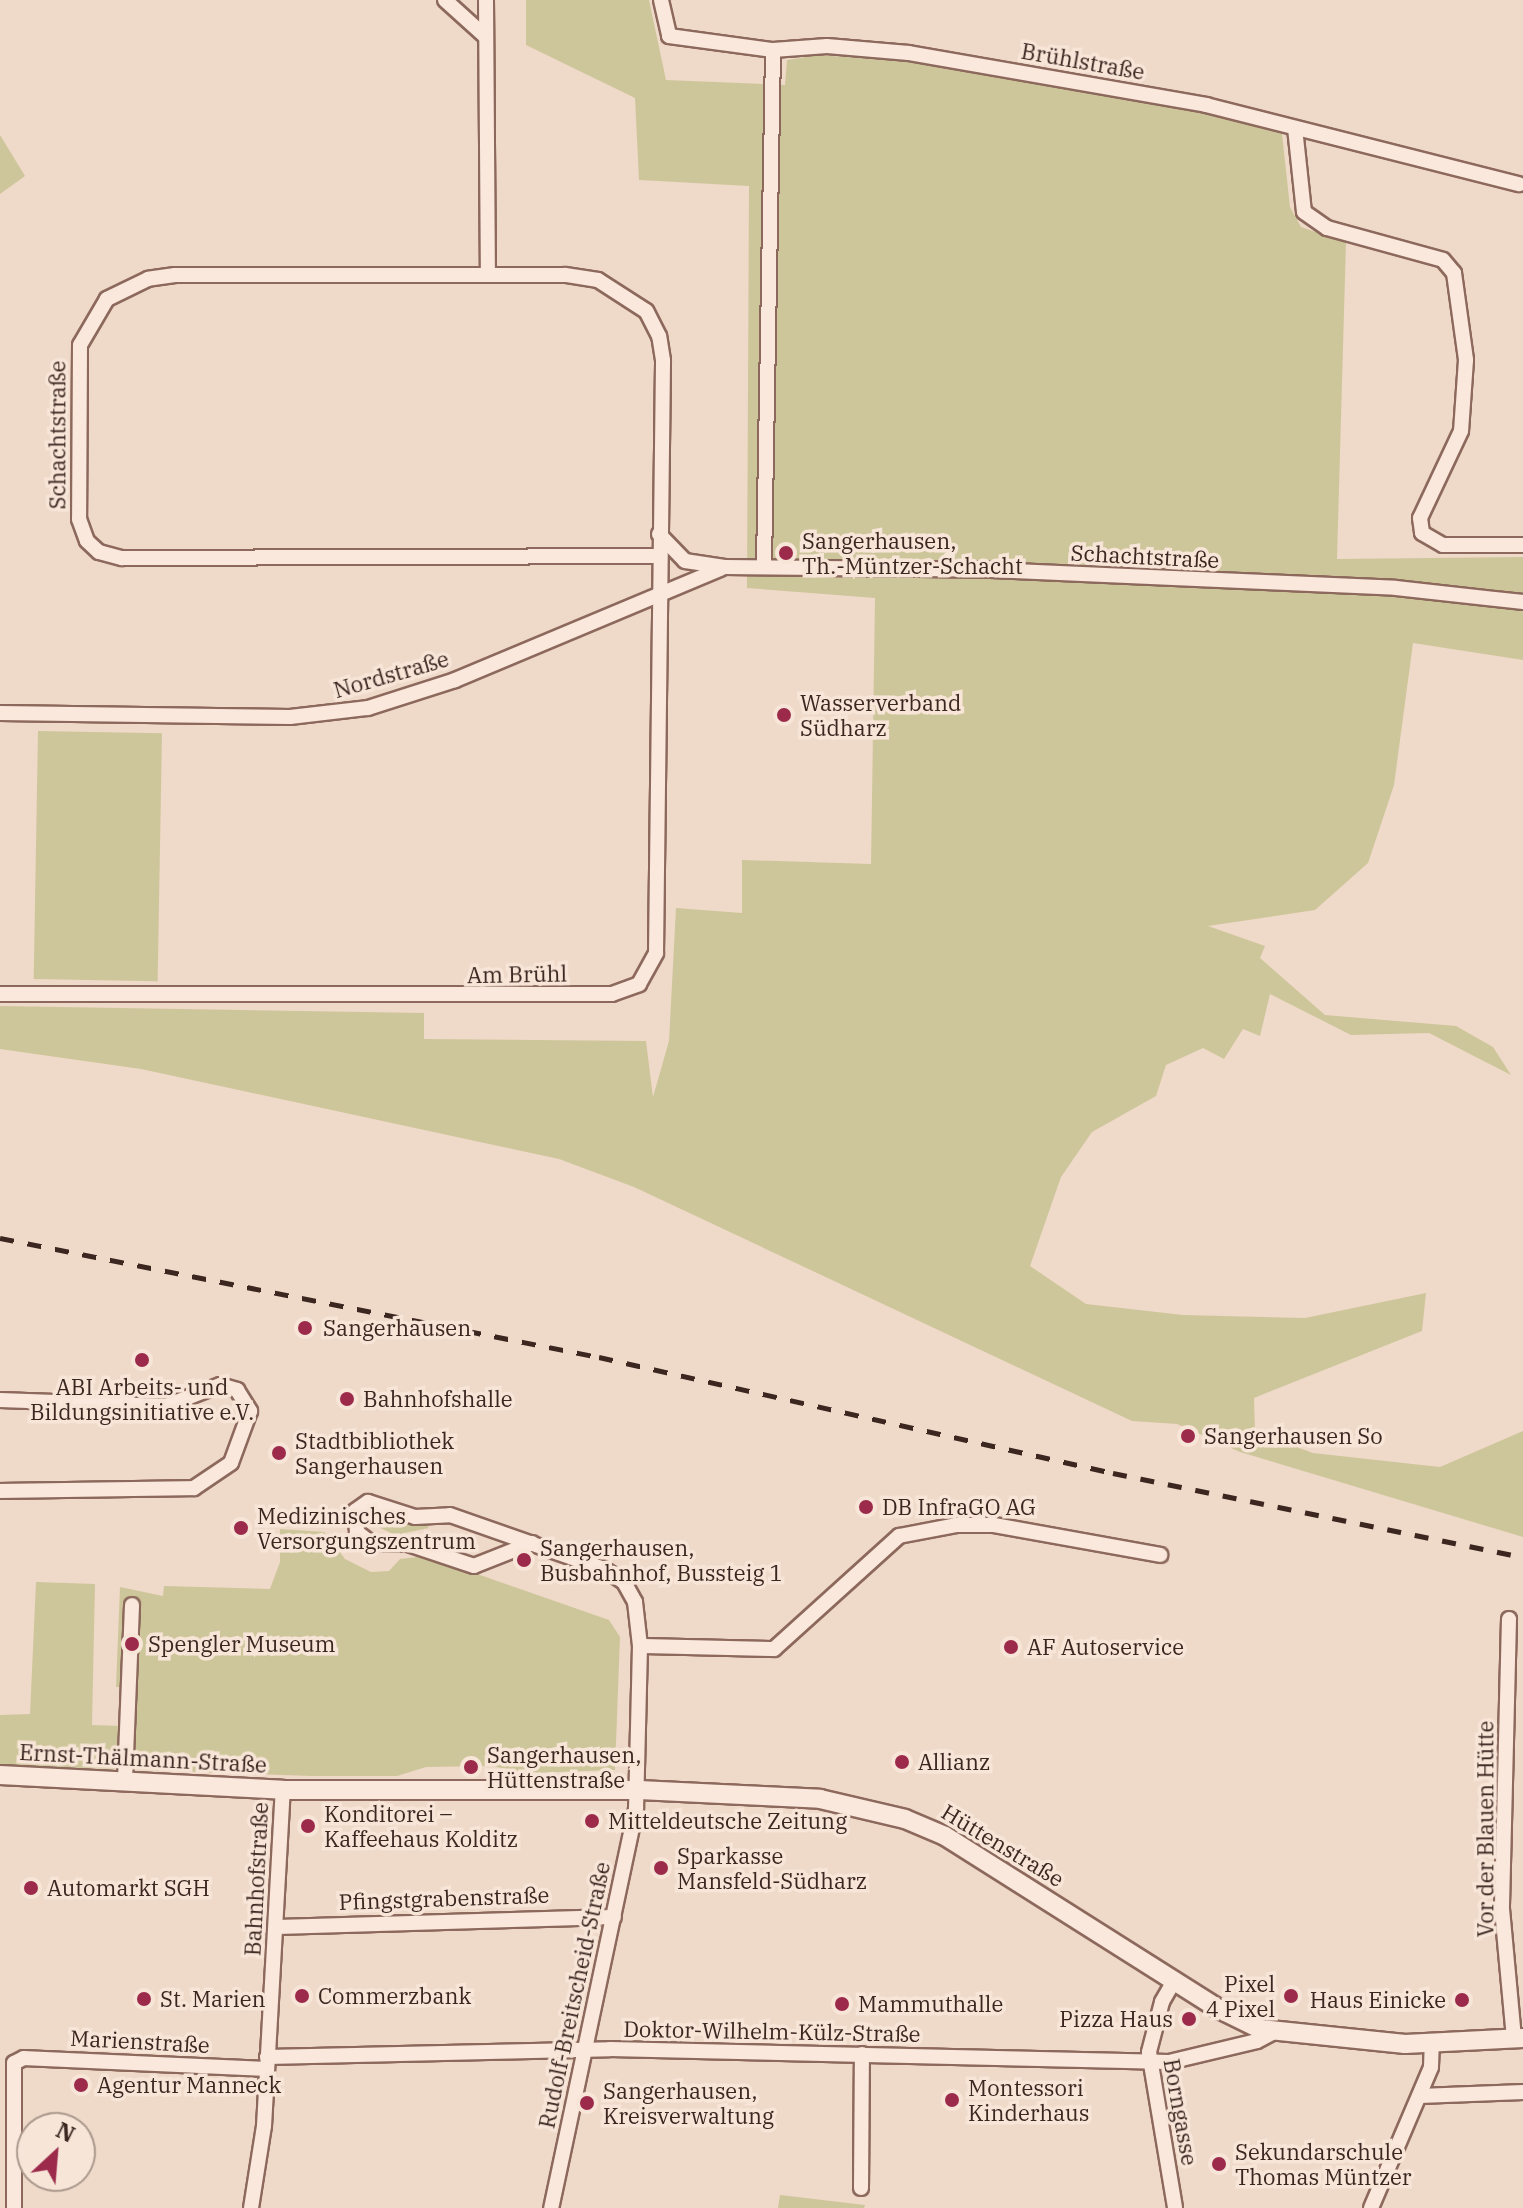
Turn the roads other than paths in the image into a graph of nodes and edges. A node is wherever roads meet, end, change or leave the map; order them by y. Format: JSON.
{"nodes":[{"id":1,"x":445,"y":0,"type":"edge"},
{"id":2,"x":486,"y":0,"type":"edge"},
{"id":3,"x":661,"y":0,"type":"edge"},
{"id":4,"x":486,"y":37,"type":"junction"},
{"id":5,"x":773,"y":50,"type":"junction"},
{"id":6,"x":1295,"y":128,"type":"junction"},
{"id":7,"x":1519,"y":184,"type":"dead end"},
{"id":8,"x":488,"y":275,"type":"junction"},
{"id":9,"x":659,"y":534,"type":"junction"},
{"id":10,"x":1523,"y":545,"type":"edge"},
{"id":11,"x":658,"y":556,"type":"junction"},
{"id":12,"x":764,"y":565,"type":"junction"},
{"id":13,"x":725,"y":567,"type":"junction"},
{"id":14,"x":659,"y":596,"type":"junction"},
{"id":15,"x":1523,"y":602,"type":"edge"},
{"id":16,"x":0,"y":713,"type":"edge"},
{"id":17,"x":0,"y":994,"type":"edge"},
{"id":18,"x":0,"y":1400,"type":"edge"},
{"id":19,"x":0,"y":1491,"type":"edge"},
{"id":20,"x":532,"y":1543,"type":"junction"},
{"id":21,"x":1160,"y":1555,"type":"dead end"},
{"id":22,"x":132,"y":1605,"type":"dead end"},
{"id":23,"x":1509,"y":1619,"type":"dead end"},
{"id":24,"x":640,"y":1646,"type":"junction"},
{"id":25,"x":0,"y":1775,"type":"edge"},
{"id":26,"x":125,"y":1780,"type":"junction"},
{"id":27,"x":283,"y":1790,"type":"junction"},
{"id":28,"x":639,"y":1790,"type":"junction"},
{"id":29,"x":614,"y":1917,"type":"junction"},
{"id":30,"x":276,"y":1927,"type":"junction"},
{"id":31,"x":1174,"y":1981,"type":"junction"},
{"id":32,"x":1272,"y":2033,"type":"junction"},
{"id":33,"x":1519,"y":2038,"type":"edge"},
{"id":34,"x":1432,"y":2044,"type":"junction"},
{"id":35,"x":585,"y":2050,"type":"junction"},
{"id":36,"x":862,"y":2054,"type":"junction"},
{"id":37,"x":1149,"y":2061,"type":"junction"},
{"id":38,"x":266,"y":2063,"type":"junction"},
{"id":39,"x":1523,"y":2092,"type":"edge"},
{"id":40,"x":1420,"y":2096,"type":"junction"},
{"id":41,"x":861,"y":2188,"type":"dead end"},
{"id":42,"x":14,"y":2208,"type":"edge"},
{"id":43,"x":251,"y":2208,"type":"edge"},
{"id":44,"x":551,"y":2208,"type":"edge"},
{"id":45,"x":1175,"y":2208,"type":"edge"},
{"id":46,"x":1371,"y":2208,"type":"edge"}],
"edges":[{"from":1,"to":4,"type":"street"},
{"from":2,"to":4,"type":"street"},
{"from":3,"to":5,"type":"street","name":"Brühlstraße"},
{"from":4,"to":8,"type":"street"},
{"from":5,"to":6,"type":"street","name":"Brühlstraße"},
{"from":5,"to":12,"type":"street"},
{"from":6,"to":7,"type":"street","name":"Brühlstraße"},
{"from":6,"to":10,"type":"street"},
{"from":8,"to":9,"type":"street","name":"Schachtstraße"},
{"from":8,"to":11,"type":"street","name":"Schachtstraße"},
{"from":9,"to":11,"type":"street","name":"Schachtstraße"},
{"from":9,"to":13,"type":"street","name":"Schachtstraße"},
{"from":11,"to":14,"type":"street","name":"Schachtstraße"},
{"from":12,"to":13,"type":"street","name":"Schachtstraße"},
{"from":12,"to":15,"type":"street","name":"Schachtstraße"},
{"from":13,"to":14,"type":"street","name":"Nordstraße"},
{"from":14,"to":16,"type":"street","name":"Nordstraße"},
{"from":14,"to":17,"type":"street","name":"Am Brühl"},
{"from":18,"to":19,"type":"street"},
{"from":20,"to":20,"type":"street","name":"Rudolf-Breitscheid-Straße"},
{"from":20,"to":24,"type":"street","name":"Rudolf-Breitscheid-Straße"},
{"from":21,"to":24,"type":"street"},
{"from":22,"to":26,"type":"street"},
{"from":23,"to":33,"type":"street","name":"Vor der Blauen Hütte"},
{"from":24,"to":28,"type":"street","name":"Rudolf-Breitscheid-Straße"},
{"from":25,"to":26,"type":"street","name":"Ernst-Thälmann-Straße"},
{"from":26,"to":27,"type":"street","name":"Ernst-Thälmann-Straße"},
{"from":27,"to":28,"type":"street","name":"Hüttenstraße"},
{"from":27,"to":30,"type":"street","name":"Bahnhofstraße"},
{"from":28,"to":29,"type":"street","name":"Rudolf-Breitscheid-Straße"},
{"from":28,"to":31,"type":"street","name":"Hüttenstraße"},
{"from":29,"to":30,"type":"street","name":"Pfingstgrabenstraße"},
{"from":29,"to":35,"type":"street","name":"Rudolf-Breitscheid-Straße"},
{"from":30,"to":38,"type":"street","name":"Bahnhofstraße"},
{"from":31,"to":32,"type":"street","name":"Hüttenstraße"},
{"from":31,"to":37,"type":"street","name":"Borngasse"},
{"from":32,"to":34,"type":"street","name":"Hüttenstraße"},
{"from":32,"to":37,"type":"street","name":"Doktor-Wilhelm-Külz-Straße"},
{"from":33,"to":34,"type":"street","name":"Hüttenstraße"},
{"from":34,"to":40,"type":"street"},
{"from":35,"to":36,"type":"street","name":"Doktor-Wilhelm-Külz-Straße"},
{"from":35,"to":38,"type":"street","name":"Doktor-Wilhelm-Külz-Straße"},
{"from":35,"to":44,"type":"street","name":"Rudolf-Breitscheid-Straße"},
{"from":36,"to":37,"type":"street","name":"Doktor-Wilhelm-Külz-Straße"},
{"from":36,"to":41,"type":"street"},
{"from":37,"to":45,"type":"street","name":"Borngasse"},
{"from":38,"to":42,"type":"street","name":"Marienstraße"},
{"from":38,"to":43,"type":"street","name":"Bahnhofstraße"},
{"from":39,"to":40,"type":"street"},
{"from":40,"to":46,"type":"street"}]}
